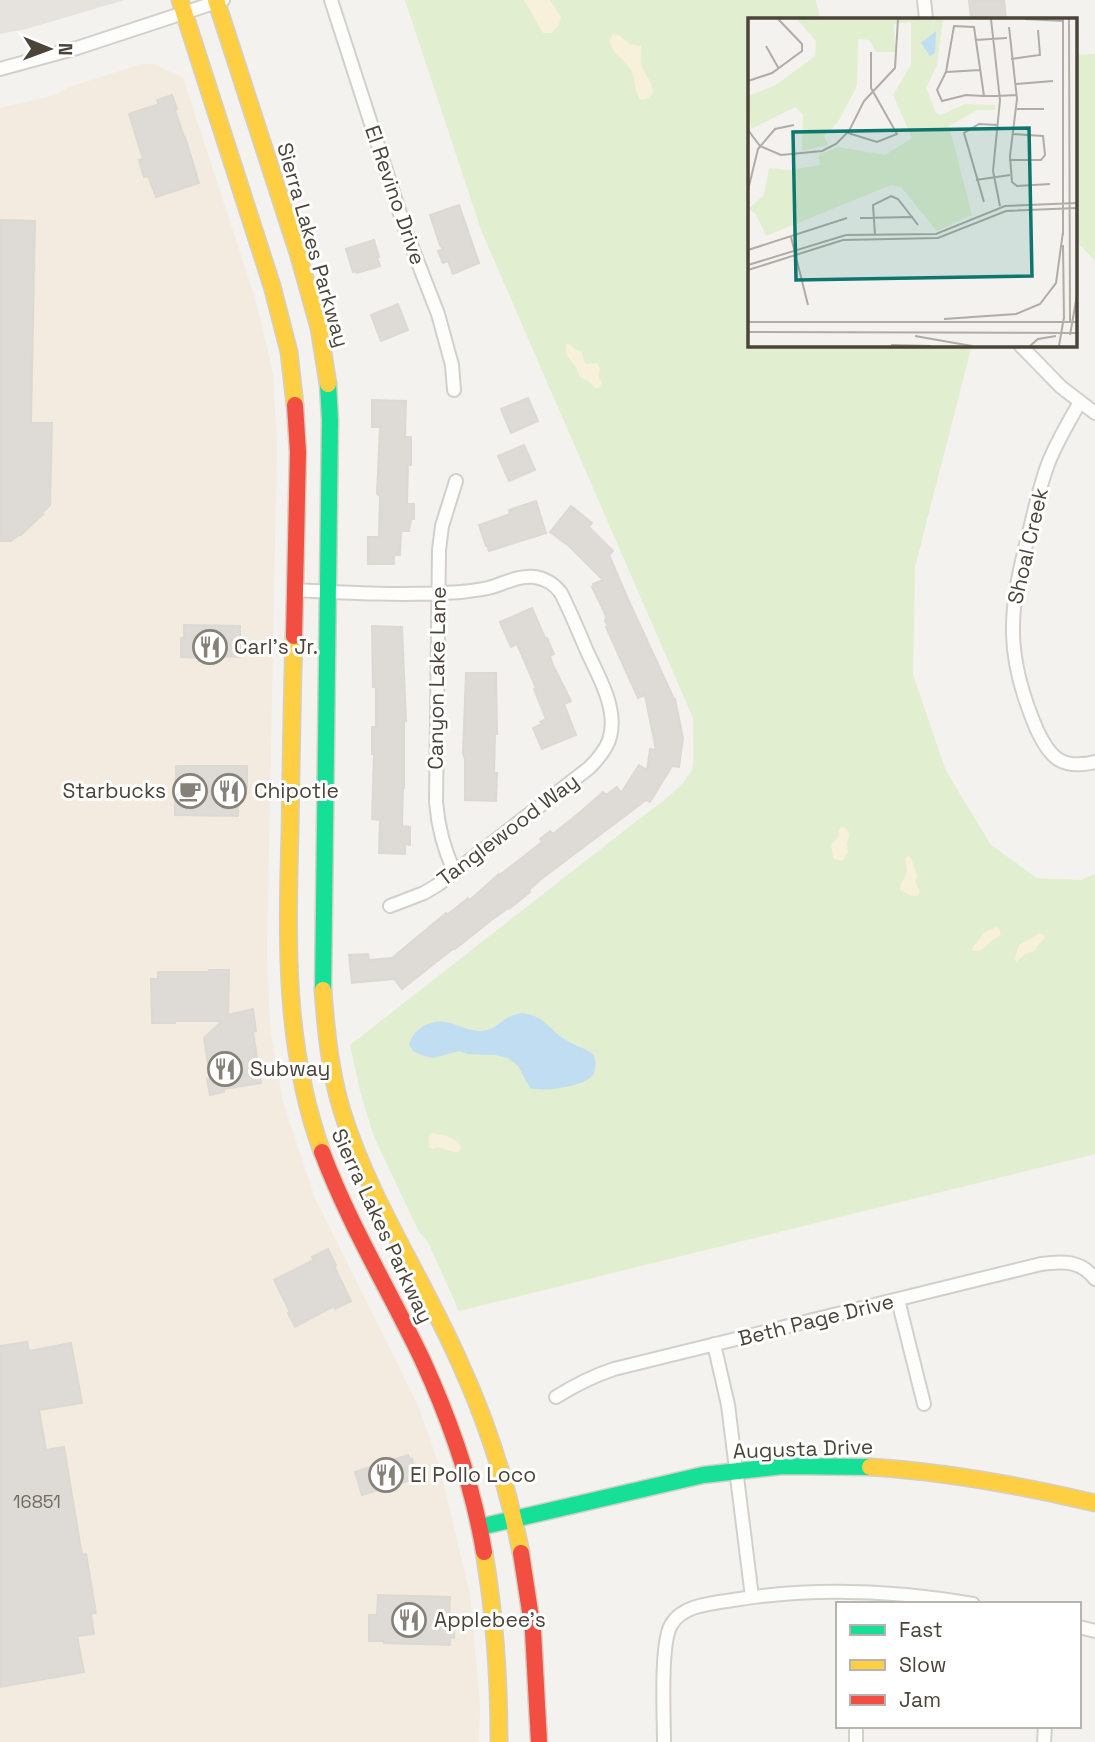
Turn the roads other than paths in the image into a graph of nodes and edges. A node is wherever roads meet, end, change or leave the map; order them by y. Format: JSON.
{"nodes":[{"id":1,"x":331,"y":0,"type":"edge"},
{"id":2,"x":924,"y":0,"type":"edge"},
{"id":3,"x":218,"y":1,"type":"edge"},
{"id":4,"x":182,"y":6,"type":"edge"},
{"id":5,"x":926,"y":18,"type":"edge"},
{"id":6,"x":0,"y":69,"type":"edge"},
{"id":7,"x":1021,"y":346,"type":"edge"},
{"id":8,"x":454,"y":390,"type":"dead end"},
{"id":9,"x":1080,"y":402,"type":"junction"},
{"id":10,"x":1095,"y":413,"type":"edge"},
{"id":11,"x":456,"y":481,"type":"dead end"},
{"id":12,"x":294,"y":590,"type":"junction"},
{"id":13,"x":328,"y":592,"type":"junction"},
{"id":14,"x":438,"y":593,"type":"junction"},
{"id":15,"x":1095,"y":762,"type":"edge"},
{"id":16,"x":455,"y":873,"type":"junction"},
{"id":17,"x":390,"y":906,"type":"dead end"},
{"id":18,"x":1095,"y":1279,"type":"edge"},
{"id":19,"x":898,"y":1300,"type":"junction"},
{"id":20,"x":714,"y":1344,"type":"junction"},
{"id":21,"x":556,"y":1397,"type":"dead end"},
{"id":22,"x":924,"y":1404,"type":"dead end"},
{"id":23,"x":736,"y":1471,"type":"junction"},
{"id":24,"x":1095,"y":1503,"type":"edge"},
{"id":25,"x":514,"y":1519,"type":"junction"},
{"id":26,"x":480,"y":1527,"type":"junction"},
{"id":27,"x":752,"y":1597,"type":"junction"},
{"id":28,"x":858,"y":1597,"type":"edge"},
{"id":29,"x":961,"y":1602,"type":"edge"},
{"id":30,"x":499,"y":1742,"type":"edge"},
{"id":31,"x":539,"y":1742,"type":"edge"},
{"id":32,"x":664,"y":1742,"type":"edge"}],
"edges":[{"from":1,"to":8,"type":"street","name":"El Revino Drive"},
{"from":2,"to":5,"type":"street"},
{"from":3,"to":4,"type":"street"},
{"from":3,"to":13,"type":"street","name":"Sierra Lakes Parkway"},
{"from":4,"to":6,"type":"street"},
{"from":4,"to":12,"type":"street","name":"Sierra Lakes Parkway"},
{"from":7,"to":9,"type":"street"},
{"from":9,"to":10,"type":"street"},
{"from":9,"to":15,"type":"street","name":"Shoal Creek"},
{"from":11,"to":14,"type":"street","name":"Canyon Lake Lane"},
{"from":12,"to":13,"type":"street"},
{"from":12,"to":26,"type":"street","name":"Sierra Lakes Parkway"},
{"from":13,"to":14,"type":"street"},
{"from":13,"to":25,"type":"street","name":"Sierra Lakes Parkway"},
{"from":14,"to":16,"type":"street","name":"Canyon Lake Lane"},
{"from":14,"to":16,"type":"street","name":"Tanglewood Way"},
{"from":16,"to":17,"type":"street","name":"Tanglewood Way"},
{"from":18,"to":19,"type":"street","name":"Beth Page Drive"},
{"from":19,"to":20,"type":"street","name":"Beth Page Drive"},
{"from":19,"to":22,"type":"street"},
{"from":20,"to":21,"type":"street","name":"Beth Page Drive"},
{"from":20,"to":23,"type":"street"},
{"from":23,"to":24,"type":"street","name":"Augusta Drive"},
{"from":23,"to":25,"type":"street","name":"Augusta Drive"},
{"from":23,"to":27,"type":"street"},
{"from":25,"to":26,"type":"street","name":"Augusta Drive"},
{"from":25,"to":31,"type":"street","name":"Sierra Lakes Parkway"},
{"from":26,"to":30,"type":"street","name":"Sierra Lakes Parkway"},
{"from":27,"to":28,"type":"street"},
{"from":27,"to":32,"type":"street"},
{"from":28,"to":29,"type":"street"}]}
